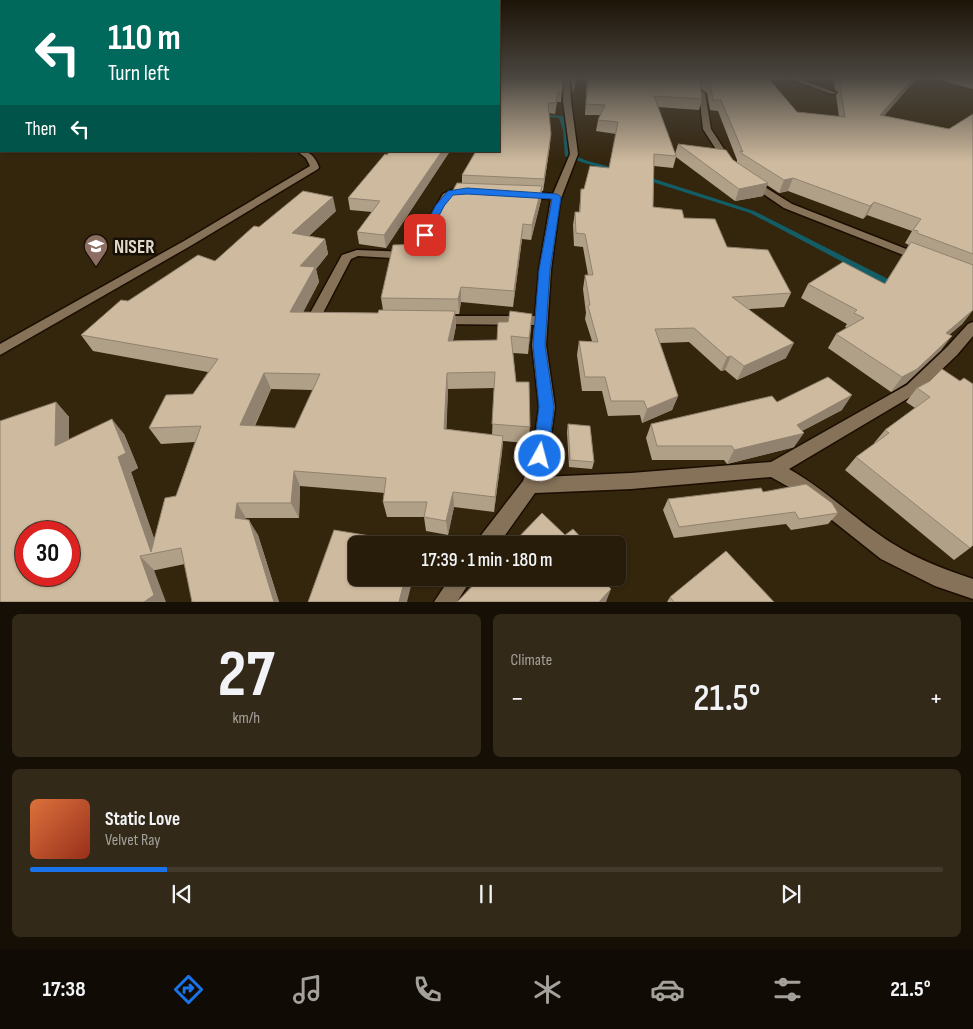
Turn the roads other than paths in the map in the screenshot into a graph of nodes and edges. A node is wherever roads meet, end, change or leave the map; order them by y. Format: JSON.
{"nodes":[{"id":1,"x":568,"y":106,"type":"edge"},
{"id":2,"x":703,"y":106,"type":"edge"},
{"id":3,"x":302,"y":152,"type":"edge"},
{"id":4,"x":476,"y":192,"type":"edge"},
{"id":5,"x":511,"y":193,"type":"edge"},
{"id":6,"x":557,"y":197,"type":"junction"},
{"id":7,"x":930,"y":261,"type":"edge"},
{"id":8,"x":335,"y":320,"type":"edge"},
{"id":9,"x":424,"y":320,"type":"edge"},
{"id":10,"x":541,"y":321,"type":"junction"},
{"id":11,"x":973,"y":327,"type":"edge"},
{"id":12,"x":0,"y":350,"type":"edge"},
{"id":13,"x":773,"y":469,"type":"junction"},
{"id":14,"x":530,"y":484,"type":"junction"},
{"id":15,"x":492,"y":536,"type":"edge"},
{"id":16,"x":456,"y":586,"type":"edge"},
{"id":17,"x":973,"y":589,"type":"edge"},
{"id":18,"x":444,"y":602,"type":"edge"}],
"edges":[{"from":1,"to":6,"type":"street"},
{"from":2,"to":7,"type":"street"},
{"from":3,"to":12,"type":"street"},
{"from":4,"to":8,"type":"street"},
{"from":5,"to":6,"type":"street"},
{"from":6,"to":10,"type":"street"},
{"from":9,"to":10,"type":"street"},
{"from":10,"to":14,"type":"street"},
{"from":11,"to":13,"type":"street"},
{"from":13,"to":14,"type":"street"},
{"from":13,"to":17,"type":"street"},
{"from":14,"to":15,"type":"street"},
{"from":16,"to":18,"type":"street"}]}
